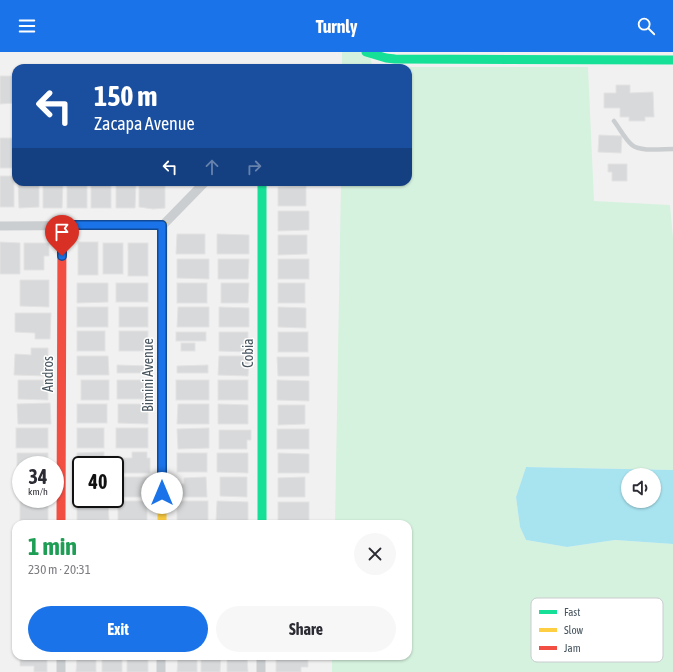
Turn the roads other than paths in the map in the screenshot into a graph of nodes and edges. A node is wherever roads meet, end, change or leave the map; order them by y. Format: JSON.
{"nodes":[{"id":1,"x":366,"y":52,"type":"edge"},
{"id":2,"x":673,"y":60,"type":"edge"},
{"id":3,"x":614,"y":122,"type":"dead end"},
{"id":4,"x":673,"y":149,"type":"edge"},
{"id":5,"x":201,"y":186,"type":"edge"},
{"id":6,"x":262,"y":186,"type":"edge"},
{"id":7,"x":62,"y":225,"type":"junction"},
{"id":8,"x":162,"y":225,"type":"junction"},
{"id":9,"x":0,"y":226,"type":"edge"},
{"id":10,"x":61,"y":520,"type":"edge"},
{"id":11,"x":162,"y":520,"type":"edge"},
{"id":12,"x":262,"y":520,"type":"edge"},
{"id":13,"x":61,"y":660,"type":"edge"},
{"id":14,"x":161,"y":660,"type":"edge"},
{"id":15,"x":261,"y":660,"type":"edge"},
{"id":16,"x":61,"y":672,"type":"edge"},
{"id":17,"x":161,"y":672,"type":"edge"},
{"id":18,"x":261,"y":672,"type":"edge"}],
"edges":[{"from":1,"to":2,"type":"street"},
{"from":3,"to":4,"type":"lane"},
{"from":5,"to":8,"type":"street"},
{"from":6,"to":12,"type":"street","name":"Cobia"},
{"from":7,"to":8,"type":"street"},
{"from":7,"to":9,"type":"street"},
{"from":7,"to":10,"type":"street","name":"Andros"},
{"from":8,"to":11,"type":"street","name":"Bimini Avenue"},
{"from":13,"to":16,"type":"street"},
{"from":14,"to":17,"type":"street"},
{"from":15,"to":18,"type":"street"}]}
